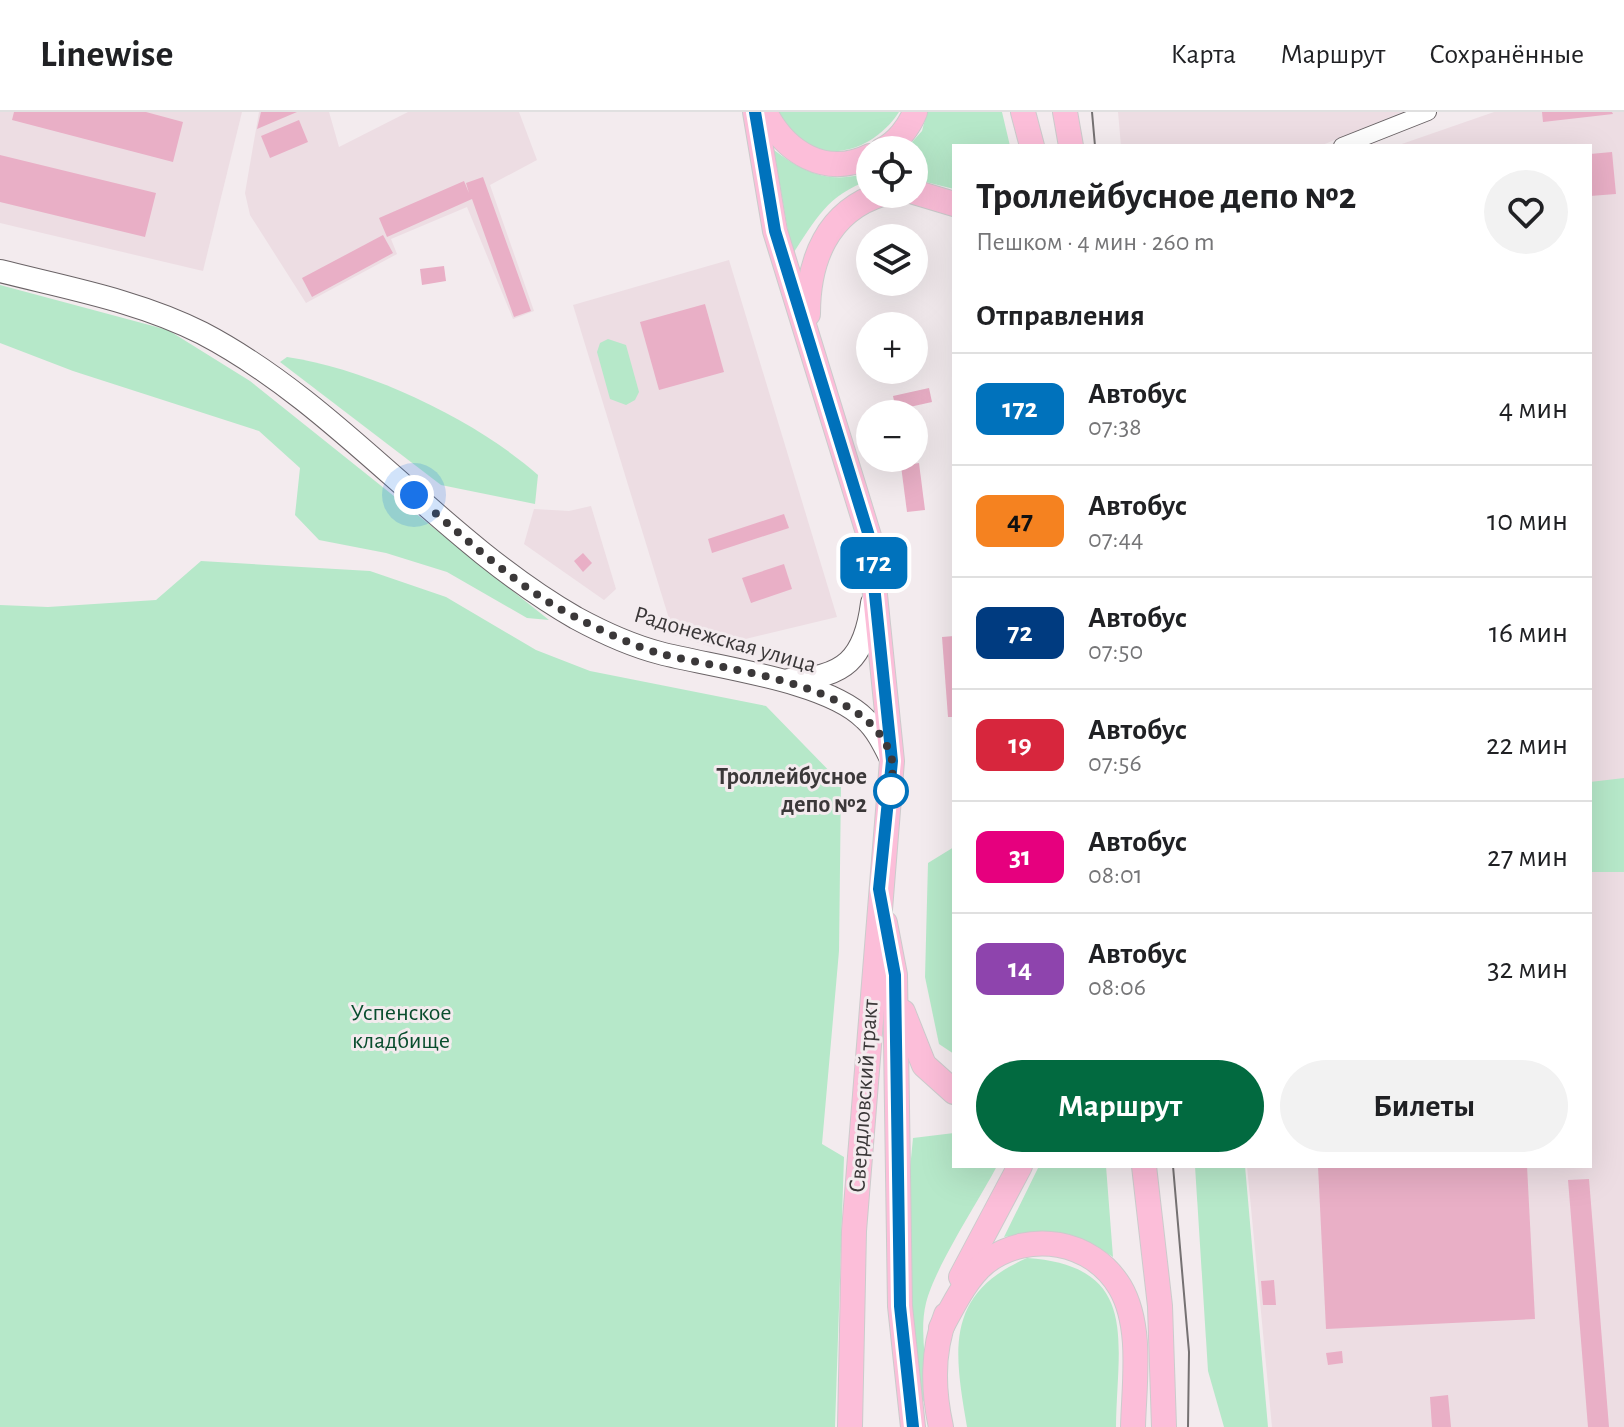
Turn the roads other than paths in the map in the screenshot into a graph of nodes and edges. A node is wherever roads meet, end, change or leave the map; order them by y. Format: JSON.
{"nodes":[{"id":1,"x":755,"y":112,"type":"edge"},
{"id":2,"x":765,"y":112,"type":"edge"},
{"id":3,"x":915,"y":112,"type":"edge"},
{"id":4,"x":1023,"y":112,"type":"edge"},
{"id":5,"x":1065,"y":112,"type":"edge"},
{"id":6,"x":1428,"y":112,"type":"edge"},
{"id":7,"x":899,"y":136,"type":"edge"},
{"id":8,"x":1031,"y":144,"type":"edge"},
{"id":9,"x":1071,"y":144,"type":"edge"},
{"id":10,"x":1347,"y":144,"type":"edge"},
{"id":11,"x":856,"y":159,"type":"edge"},
{"id":12,"x":928,"y":196,"type":"edge"},
{"id":13,"x":952,"y":203,"type":"edge"},
{"id":14,"x":856,"y":206,"type":"edge"},
{"id":15,"x":0,"y":271,"type":"edge"},
{"id":16,"x":808,"y":342,"type":"junction"},
{"id":17,"x":875,"y":573,"type":"junction"},
{"id":18,"x":780,"y":681,"type":"junction"},
{"id":19,"x":892,"y":761,"type":"junction"},
{"id":20,"x":879,"y":889,"type":"junction"},
{"id":21,"x":895,"y":975,"type":"junction"},
{"id":22,"x":952,"y":1090,"type":"edge"},
{"id":23,"x":1019,"y":1168,"type":"edge"},
{"id":24,"x":1144,"y":1168,"type":"edge"},
{"id":25,"x":941,"y":1328,"type":"junction"},
{"id":26,"x":850,"y":1427,"type":"edge"},
{"id":27,"x":913,"y":1427,"type":"edge"},
{"id":28,"x":941,"y":1427,"type":"edge"},
{"id":29,"x":1133,"y":1427,"type":"edge"},
{"id":30,"x":1164,"y":1427,"type":"edge"}],
"edges":[{"from":1,"to":16,"type":"main road","name":"Свердловский тракт"},
{"from":2,"to":11,"type":"main road"},
{"from":3,"to":7,"type":"main road"},
{"from":4,"to":8,"type":"main road"},
{"from":5,"to":9,"type":"main road"},
{"from":6,"to":10,"type":"street"},
{"from":12,"to":13,"type":"main road"},
{"from":14,"to":16,"type":"main road"},
{"from":15,"to":18,"type":"street","name":"Радонежская улица"},
{"from":16,"to":17,"type":"main road","name":"Свердловский тракт"},
{"from":17,"to":18,"type":"street"},
{"from":17,"to":19,"type":"main road","name":"Свердловский тракт"},
{"from":18,"to":19,"type":"street","name":"Радонежская улица"},
{"from":19,"to":20,"type":"main road","name":"Свердловский тракт"},
{"from":20,"to":21,"type":"main road"},
{"from":20,"to":26,"type":"main road","name":"Свердловский тракт"},
{"from":21,"to":22,"type":"main road","name":"Свердловский тракт"},
{"from":21,"to":27,"type":"main road"},
{"from":23,"to":25,"type":"main road"},
{"from":24,"to":30,"type":"main road"},
{"from":25,"to":28,"type":"main road"},
{"from":25,"to":29,"type":"main road"}]}
